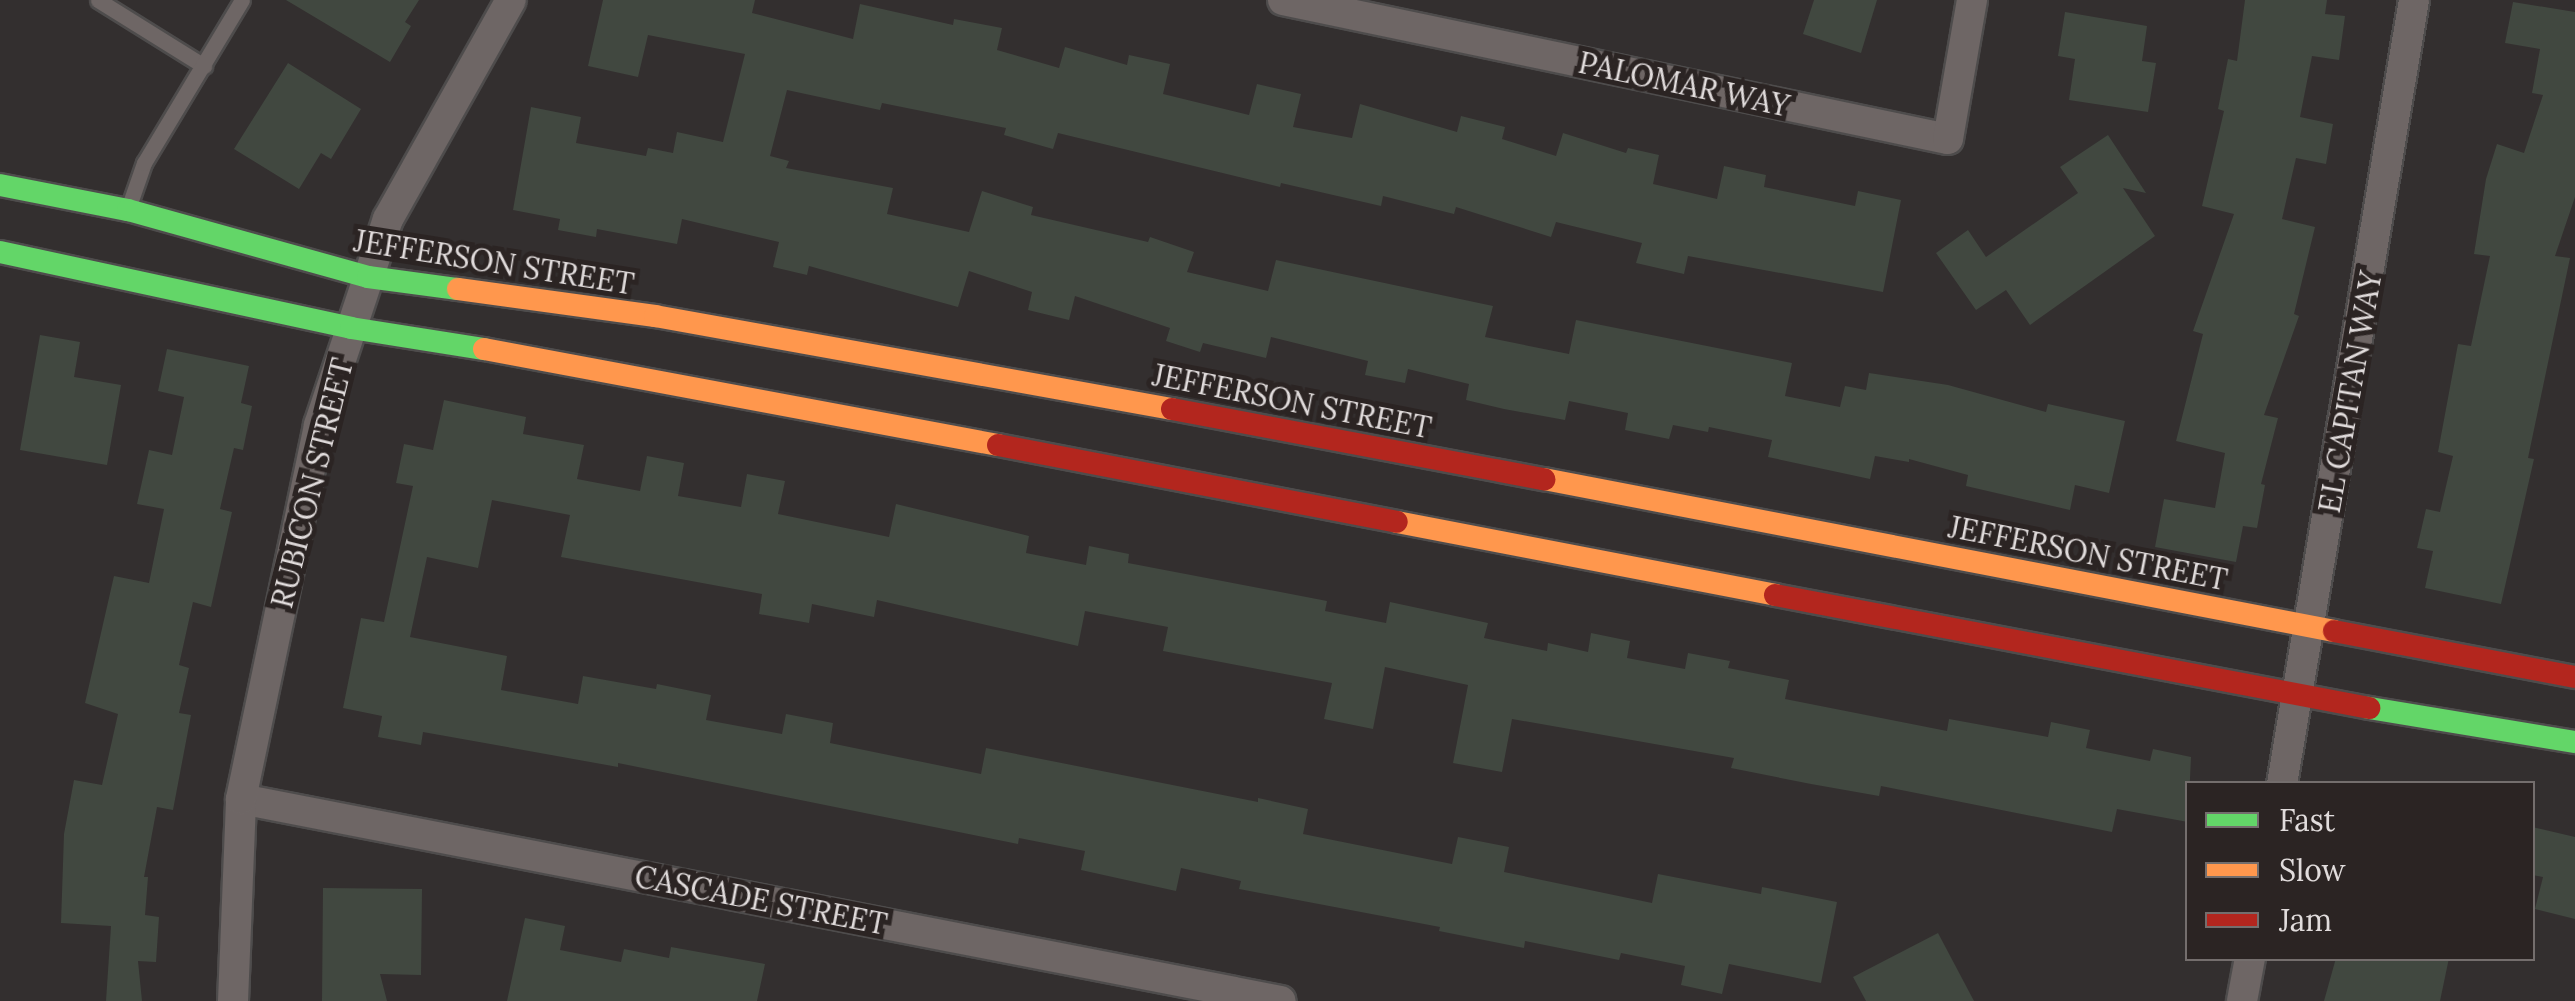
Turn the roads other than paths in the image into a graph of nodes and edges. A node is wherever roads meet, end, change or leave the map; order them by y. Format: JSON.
{"nodes":[{"id":1,"x":98,"y":0,"type":"edge"},
{"id":2,"x":242,"y":0,"type":"edge"},
{"id":3,"x":512,"y":0,"type":"edge"},
{"id":4,"x":1282,"y":0,"type":"edge"},
{"id":5,"x":1972,"y":0,"type":"edge"},
{"id":6,"x":2414,"y":0,"type":"edge"},
{"id":7,"x":204,"y":66,"type":"junction"},
{"id":8,"x":0,"y":185,"type":"edge"},
{"id":9,"x":128,"y":210,"type":"junction"},
{"id":10,"x":0,"y":252,"type":"edge"},
{"id":11,"x":368,"y":277,"type":"junction"},
{"id":12,"x":351,"y":328,"type":"junction"},
{"id":13,"x":2310,"y":625,"type":"junction"},
{"id":14,"x":2575,"y":677,"type":"edge"},
{"id":15,"x":2298,"y":696,"type":"junction"},
{"id":16,"x":2575,"y":742,"type":"edge"},
{"id":17,"x":2283,"y":781,"type":"edge"},
{"id":18,"x":241,"y":800,"type":"junction"},
{"id":19,"x":2249,"y":961,"type":"edge"},
{"id":20,"x":233,"y":1001,"type":"edge"},
{"id":21,"x":1281,"y":1001,"type":"edge"},
{"id":22,"x":2242,"y":1001,"type":"edge"}],
"edges":[{"from":1,"to":7,"type":"lane"},
{"from":2,"to":7,"type":"lane"},
{"from":3,"to":11,"type":"street","name":"RUBICON STREET"},
{"from":4,"to":5,"type":"street","name":"PALOMAR WAY"},
{"from":6,"to":13,"type":"street","name":"EL CAPITAN WAY"},
{"from":7,"to":9,"type":"lane"},
{"from":8,"to":9,"type":"main road","name":"JEFFERSON STREET"},
{"from":9,"to":11,"type":"main road","name":"JEFFERSON STREET"},
{"from":10,"to":12,"type":"main road"},
{"from":11,"to":12,"type":"street","name":"RUBICON STREET"},
{"from":11,"to":13,"type":"main road","name":"JEFFERSON STREET"},
{"from":12,"to":15,"type":"main road"},
{"from":12,"to":18,"type":"street","name":"RUBICON STREET"},
{"from":13,"to":14,"type":"main road","name":"JEFFERSON STREET"},
{"from":13,"to":15,"type":"street","name":"EL CAPITAN WAY"},
{"from":15,"to":16,"type":"main road"},
{"from":15,"to":17,"type":"street","name":"EL CAPITAN WAY"},
{"from":18,"to":20,"type":"street","name":"RUBICON STREET"},
{"from":18,"to":21,"type":"street","name":"CASCADE STREET"},
{"from":19,"to":22,"type":"street"}]}
